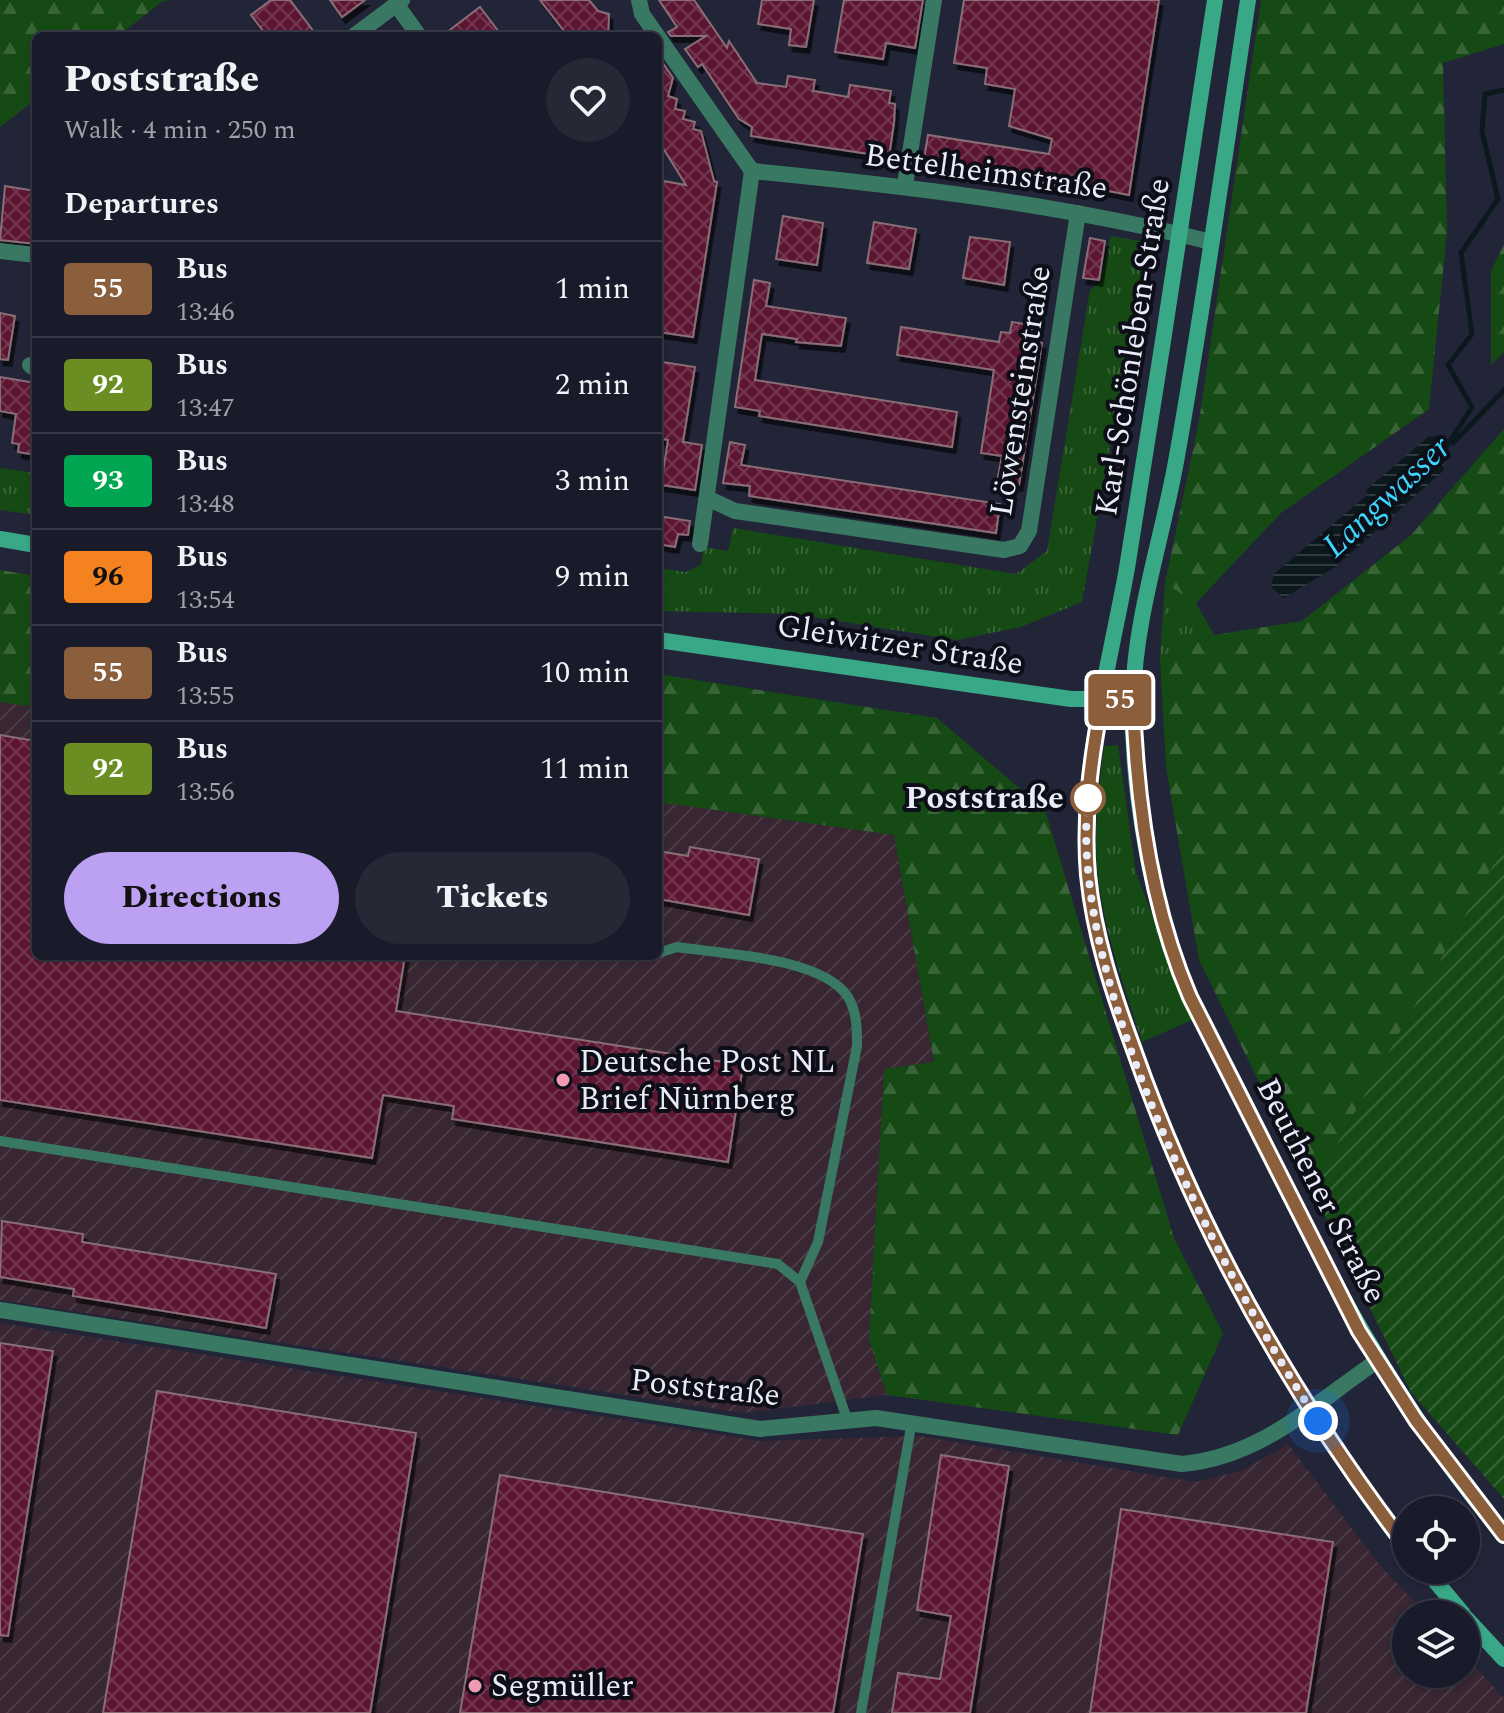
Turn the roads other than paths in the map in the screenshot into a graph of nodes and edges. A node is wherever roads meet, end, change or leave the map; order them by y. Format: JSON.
{"nodes":[{"id":1,"x":639,"y":0,"type":"edge"},
{"id":2,"x":934,"y":0,"type":"edge"},
{"id":3,"x":1215,"y":0,"type":"edge"},
{"id":4,"x":1248,"y":0,"type":"edge"},
{"id":5,"x":399,"y":2,"type":"edge"},
{"id":6,"x":359,"y":32,"type":"edge"},
{"id":7,"x":417,"y":32,"type":"edge"},
{"id":8,"x":655,"y":32,"type":"edge"},
{"id":9,"x":662,"y":43,"type":"edge"},
{"id":10,"x":752,"y":171,"type":"junction"},
{"id":11,"x":905,"y":185,"type":"junction"},
{"id":12,"x":1078,"y":213,"type":"junction"},
{"id":13,"x":1179,"y":234,"type":"junction"},
{"id":14,"x":1211,"y":242,"type":"junction"},
{"id":15,"x":0,"y":251,"type":"edge"},
{"id":16,"x":32,"y":255,"type":"edge"},
{"id":17,"x":707,"y":498,"type":"junction"},
{"id":18,"x":0,"y":539,"type":"edge"},
{"id":19,"x":32,"y":544,"type":"edge"},
{"id":20,"x":700,"y":544,"type":"dead end"},
{"id":21,"x":662,"y":641,"type":"edge"},
{"id":22,"x":1133,"y":699,"type":"junction"},
{"id":23,"x":1102,"y":701,"type":"junction"},
{"id":24,"x":662,"y":952,"type":"edge"},
{"id":25,"x":0,"y":1141,"type":"edge"},
{"id":26,"x":800,"y":1282,"type":"junction"},
{"id":27,"x":0,"y":1310,"type":"edge"},
{"id":28,"x":1377,"y":1361,"type":"junction"},
{"id":29,"x":1309,"y":1408,"type":"junction"},
{"id":30,"x":847,"y":1419,"type":"junction"},
{"id":31,"x":912,"y":1421,"type":"junction"},
{"id":32,"x":1392,"y":1526,"type":"edge"},
{"id":33,"x":1504,"y":1535,"type":"edge"},
{"id":34,"x":1438,"y":1584,"type":"edge"},
{"id":35,"x":1451,"y":1600,"type":"edge"},
{"id":36,"x":1480,"y":1633,"type":"edge"},
{"id":37,"x":1504,"y":1659,"type":"edge"},
{"id":38,"x":861,"y":1713,"type":"edge"}],
"edges":[{"from":1,"to":8,"type":"street"},
{"from":2,"to":11,"type":"street"},
{"from":3,"to":13,"type":"main road","name":"Karl-Schönleben-Straße"},
{"from":4,"to":14,"type":"main road","name":"Karl-Schönleben-Straße"},
{"from":5,"to":6,"type":"street"},
{"from":5,"to":7,"type":"street"},
{"from":9,"to":10,"type":"street"},
{"from":10,"to":11,"type":"street","name":"Bettelheimstraße"},
{"from":10,"to":17,"type":"street"},
{"from":11,"to":12,"type":"street","name":"Bettelheimstraße"},
{"from":12,"to":13,"type":"street","name":"Bettelheimstraße"},
{"from":12,"to":17,"type":"street","name":"Löwensteinstraße"},
{"from":13,"to":14,"type":"street","name":"Bettelheimstraße"},
{"from":13,"to":23,"type":"main road","name":"Karl-Schönleben-Straße"},
{"from":14,"to":22,"type":"main road","name":"Karl-Schönleben-Straße"},
{"from":15,"to":16,"type":"street"},
{"from":17,"to":20,"type":"street"},
{"from":18,"to":19,"type":"main road"},
{"from":21,"to":23,"type":"main road","name":"Gleiwitzer Straße"},
{"from":22,"to":23,"type":"main road","name":"Gleiwitzer Straße"},
{"from":22,"to":28,"type":"main road","name":"Beuthener Straße"},
{"from":23,"to":29,"type":"main road"},
{"from":24,"to":26,"type":"lane"},
{"from":25,"to":26,"type":"lane"},
{"from":26,"to":30,"type":"lane"},
{"from":27,"to":30,"type":"street","name":"Poststraße"},
{"from":28,"to":29,"type":"street","name":"Poststraße"},
{"from":28,"to":33,"type":"main road","name":"Beuthener Straße"},
{"from":29,"to":31,"type":"street","name":"Poststraße"},
{"from":29,"to":32,"type":"main road"},
{"from":30,"to":31,"type":"street","name":"Poststraße"},
{"from":31,"to":38,"type":"lane"},
{"from":34,"to":35,"type":"main road"},
{"from":36,"to":37,"type":"main road"}]}
